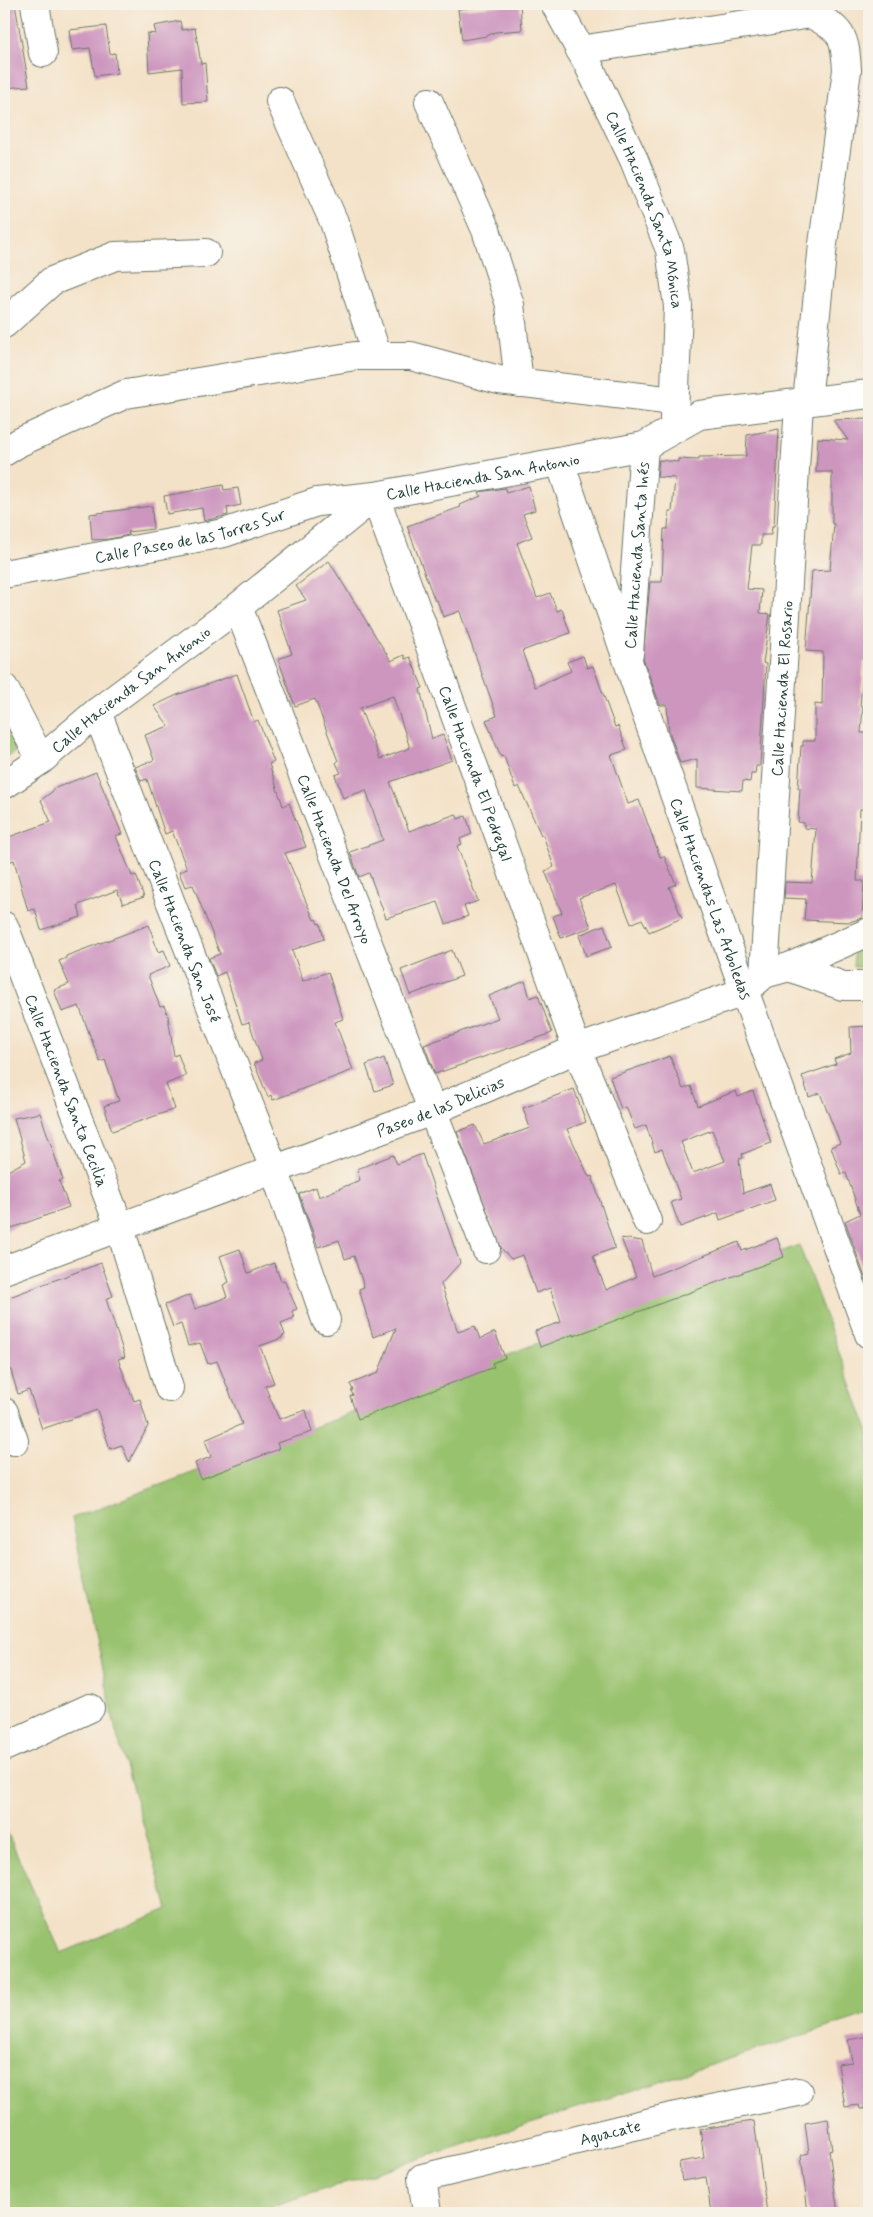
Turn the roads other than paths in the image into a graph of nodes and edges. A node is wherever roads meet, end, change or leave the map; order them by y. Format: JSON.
{"nodes":[{"id":1,"x":35,"y":4,"type":"edge"},
{"id":2,"x":555,"y":4,"type":"edge"},
{"id":3,"x":580,"y":50,"type":"junction"},
{"id":4,"x":42,"y":53,"type":"dead end"},
{"id":5,"x":280,"y":101,"type":"dead end"},
{"id":6,"x":429,"y":102,"type":"dead end"},
{"id":7,"x":206,"y":253,"type":"dead end"},
{"id":8,"x":4,"y":324,"type":"edge"},
{"id":9,"x":377,"y":356,"type":"junction"},
{"id":10,"x":519,"y":383,"type":"junction"},
{"id":11,"x":869,"y":394,"type":"edge"},
{"id":12,"x":674,"y":401,"type":"junction"},
{"id":13,"x":803,"y":403,"type":"junction"},
{"id":14,"x":673,"y":429,"type":"junction"},
{"id":15,"x":644,"y":446,"type":"junction"},
{"id":16,"x":4,"y":452,"type":"edge"},
{"id":17,"x":560,"y":462,"type":"junction"},
{"id":18,"x":375,"y":496,"type":"junction"},
{"id":19,"x":4,"y":574,"type":"edge"},
{"id":20,"x":238,"y":607,"type":"junction"},
{"id":21,"x":628,"y":666,"type":"junction"},
{"id":22,"x":4,"y":688,"type":"edge"},
{"id":23,"x":97,"y":712,"type":"junction"},
{"id":24,"x":40,"y":760,"type":"junction"},
{"id":25,"x":4,"y":785,"type":"edge"},
{"id":26,"x":4,"y":926,"type":"edge"},
{"id":27,"x":869,"y":932,"type":"edge"},
{"id":28,"x":776,"y":971,"type":"junction"},
{"id":29,"x":869,"y":986,"type":"edge"},
{"id":30,"x":744,"y":992,"type":"junction"},
{"id":31,"x":577,"y":1049,"type":"junction"},
{"id":32,"x":432,"y":1111,"type":"junction"},
{"id":33,"x":274,"y":1169,"type":"junction"},
{"id":34,"x":647,"y":1221,"type":"dead end"},
{"id":35,"x":120,"y":1228,"type":"junction"},
{"id":36,"x":486,"y":1249,"type":"dead end"},
{"id":37,"x":4,"y":1270,"type":"edge"},
{"id":38,"x":326,"y":1320,"type":"dead end"},
{"id":39,"x":869,"y":1334,"type":"edge"},
{"id":40,"x":169,"y":1388,"type":"dead end"},
{"id":41,"x":4,"y":1412,"type":"edge"},
{"id":42,"x":14,"y":1441,"type":"dead end"},
{"id":43,"x":90,"y":1708,"type":"dead end"},
{"id":44,"x":4,"y":1747,"type":"edge"},
{"id":45,"x":798,"y":2092,"type":"dead end"},
{"id":46,"x":427,"y":2213,"type":"edge"}],
"edges":[{"from":1,"to":4,"type":"street"},
{"from":2,"to":3,"type":"street","name":"Calle Hacienda Santa Mónica"},
{"from":3,"to":12,"type":"street","name":"Calle Hacienda Santa Mónica"},
{"from":3,"to":13,"type":"street","name":"Calle Hacienda El Rosario"},
{"from":5,"to":9,"type":"street"},
{"from":6,"to":10,"type":"street"},
{"from":7,"to":8,"type":"street"},
{"from":9,"to":10,"type":"street"},
{"from":9,"to":16,"type":"street"},
{"from":10,"to":12,"type":"street"},
{"from":11,"to":13,"type":"street","name":"Calle Hacienda San Antonio"},
{"from":12,"to":14,"type":"street","name":"Calle Hacienda Santa Mónica"},
{"from":13,"to":14,"type":"street","name":"Calle Hacienda San Antonio"},
{"from":13,"to":28,"type":"street","name":"Calle Hacienda El Rosario"},
{"from":14,"to":15,"type":"street","name":"Calle Hacienda San Antonio"},
{"from":15,"to":17,"type":"street","name":"Calle Hacienda San Antonio"},
{"from":15,"to":21,"type":"street","name":"Calle Hacienda Santa Inés"},
{"from":17,"to":18,"type":"street","name":"Calle Hacienda San Antonio"},
{"from":17,"to":21,"type":"street","name":"Calle Haciendas Las Arboledas"},
{"from":18,"to":19,"type":"street","name":"Calle Paseo de las Torres Sur"},
{"from":18,"to":20,"type":"street","name":"Calle Hacienda San Antonio"},
{"from":18,"to":31,"type":"street","name":"Calle Hacienda El Pedregal"},
{"from":20,"to":23,"type":"street","name":"Calle Hacienda San Antonio"},
{"from":20,"to":32,"type":"street","name":"Calle Hacienda Del Arroyo"},
{"from":21,"to":30,"type":"street","name":"Calle Haciendas Las Arboledas"},
{"from":22,"to":24,"type":"street"},
{"from":23,"to":24,"type":"street","name":"Calle Hacienda San Antonio"},
{"from":23,"to":33,"type":"street","name":"Calle Hacienda San José"},
{"from":24,"to":25,"type":"street","name":"Calle Hacienda San Antonio"},
{"from":26,"to":35,"type":"street","name":"Calle Hacienda Santa Cecilia"},
{"from":27,"to":28,"type":"street","name":"Paseo de las Delicias"},
{"from":28,"to":29,"type":"street"},
{"from":28,"to":30,"type":"street","name":"Paseo de las Delicias"},
{"from":30,"to":31,"type":"street","name":"Paseo de las Delicias"},
{"from":30,"to":39,"type":"street","name":"Calle Haciendas Las Arboledas"},
{"from":31,"to":32,"type":"street","name":"Paseo de las Delicias"},
{"from":31,"to":34,"type":"street","name":"Calle Hacienda El Pedregal"},
{"from":32,"to":33,"type":"street","name":"Paseo de las Delicias"},
{"from":32,"to":36,"type":"street","name":"Calle Hacienda Del Arroyo"},
{"from":33,"to":35,"type":"street","name":"Paseo de las Delicias"},
{"from":33,"to":38,"type":"street","name":"Calle Hacienda San José"},
{"from":35,"to":37,"type":"street","name":"Paseo de las Delicias"},
{"from":35,"to":40,"type":"street","name":"Calle Hacienda Santa Cecilia"},
{"from":41,"to":42,"type":"street"},
{"from":43,"to":44,"type":"street"},
{"from":45,"to":46,"type":"street","name":"Aguacate"}]}
